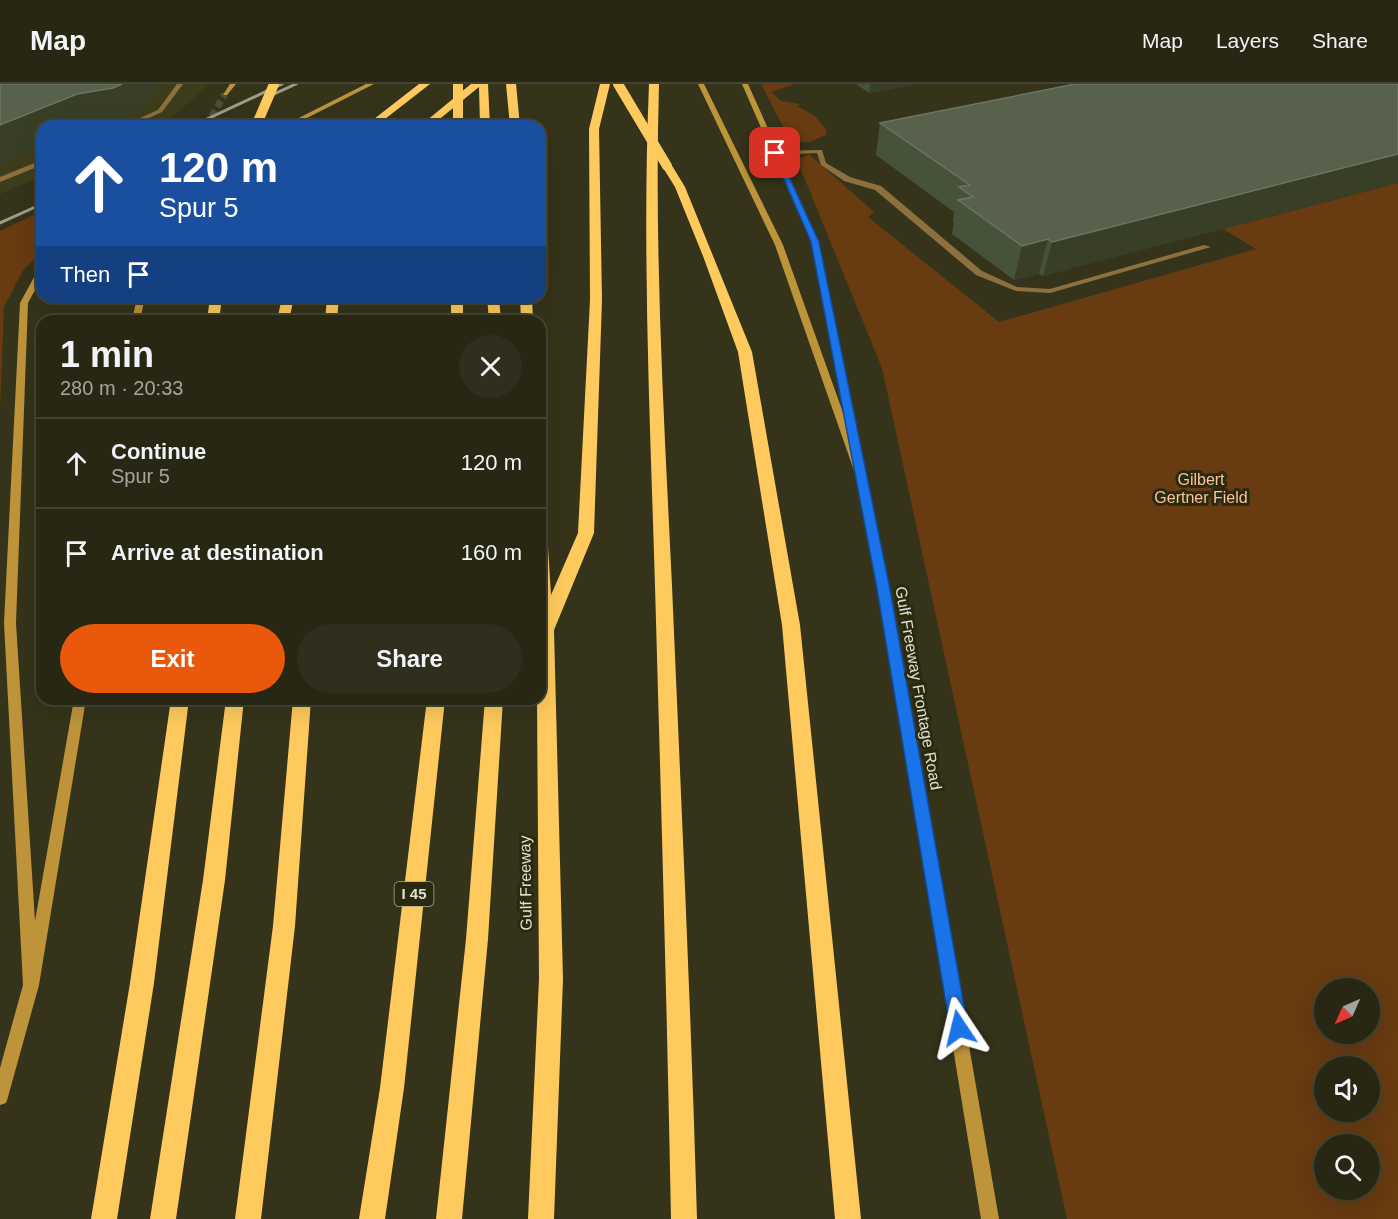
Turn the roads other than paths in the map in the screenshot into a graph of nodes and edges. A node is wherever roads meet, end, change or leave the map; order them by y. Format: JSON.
{"nodes":[{"id":1,"x":180,"y":84,"type":"edge"},
{"id":2,"x":232,"y":84,"type":"edge"},
{"id":3,"x":274,"y":84,"type":"edge"},
{"id":4,"x":371,"y":84,"type":"edge"},
{"id":5,"x":425,"y":84,"type":"edge"},
{"id":6,"x":458,"y":84,"type":"edge"},
{"id":7,"x":477,"y":84,"type":"edge"},
{"id":8,"x":483,"y":84,"type":"edge"},
{"id":9,"x":511,"y":84,"type":"edge"},
{"id":10,"x":605,"y":84,"type":"edge"},
{"id":11,"x":618,"y":84,"type":"edge"},
{"id":12,"x":654,"y":84,"type":"edge"},
{"id":13,"x":700,"y":84,"type":"edge"},
{"id":14,"x":745,"y":84,"type":"edge"},
{"id":15,"x":225,"y":94,"type":"tunnel mouth"},
{"id":16,"x":139,"y":120,"type":"edge"},
{"id":17,"x":259,"y":120,"type":"edge"},
{"id":18,"x":298,"y":120,"type":"edge"},
{"id":19,"x":378,"y":120,"type":"edge"},
{"id":20,"x":432,"y":120,"type":"edge"},
{"id":21,"x":458,"y":120,"type":"edge"},
{"id":22,"x":485,"y":120,"type":"edge"},
{"id":23,"x":514,"y":120,"type":"edge"},
{"id":24,"x":775,"y":153,"type":"junction"},
{"id":25,"x":36,"y":165,"type":"edge"},
{"id":26,"x":0,"y":180,"type":"edge"},
{"id":27,"x":1207,"y":247,"type":"dead end"},
{"id":28,"x":36,"y":281,"type":"edge"},
{"id":29,"x":862,"y":479,"type":"junction"},
{"id":30,"x":546,"y":629,"type":"edge"},
{"id":31,"x":546,"y":694,"type":"edge"},
{"id":32,"x":79,"y":705,"type":"edge"},
{"id":33,"x":179,"y":705,"type":"edge"},
{"id":34,"x":234,"y":705,"type":"edge"},
{"id":35,"x":302,"y":705,"type":"edge"},
{"id":36,"x":435,"y":705,"type":"edge"},
{"id":37,"x":494,"y":705,"type":"edge"},
{"id":38,"x":32,"y":985,"type":"junction"},
{"id":39,"x":0,"y":1097,"type":"edge"},
{"id":40,"x":106,"y":1210,"type":"edge"},
{"id":41,"x":163,"y":1219,"type":"edge"},
{"id":42,"x":248,"y":1219,"type":"edge"},
{"id":43,"x":372,"y":1219,"type":"edge"},
{"id":44,"x":449,"y":1219,"type":"edge"},
{"id":45,"x":541,"y":1219,"type":"edge"},
{"id":46,"x":684,"y":1219,"type":"edge"},
{"id":47,"x":848,"y":1219,"type":"edge"},
{"id":48,"x":990,"y":1219,"type":"edge"}],
"edges":[{"from":1,"to":16,"type":"lane"},
{"from":2,"to":15,"type":"main road"},
{"from":3,"to":17,"type":"highway","bridge":true},
{"from":4,"to":18,"type":"main road"},
{"from":5,"to":19,"type":"highway"},
{"from":6,"to":21,"type":"highway","bridge":true},
{"from":7,"to":20,"type":"highway"},
{"from":8,"to":22,"type":"highway"},
{"from":9,"to":23,"type":"highway"},
{"from":10,"to":30,"type":"highway"},
{"from":11,"to":47,"type":"highway","bridge":true},
{"from":12,"to":46,"type":"highway"},
{"from":13,"to":29,"type":"main road","name":"Gulf Freeway Frontage Road"},
{"from":14,"to":24,"type":"main road"},
{"from":24,"to":27,"type":"lane"},
{"from":24,"to":29,"type":"main road"},
{"from":25,"to":26,"type":"lane"},
{"from":28,"to":38,"type":"main road"},
{"from":29,"to":48,"type":"main road","name":"Gulf Freeway Frontage Road"},
{"from":31,"to":45,"type":"highway","name":"Gulf Freeway"},
{"from":32,"to":38,"type":"main road"},
{"from":33,"to":40,"type":"highway"},
{"from":34,"to":41,"type":"highway"},
{"from":35,"to":42,"type":"highway"},
{"from":36,"to":43,"type":"highway","number":"I 45"},
{"from":37,"to":44,"type":"highway"},
{"from":38,"to":39,"type":"main road"}]}
